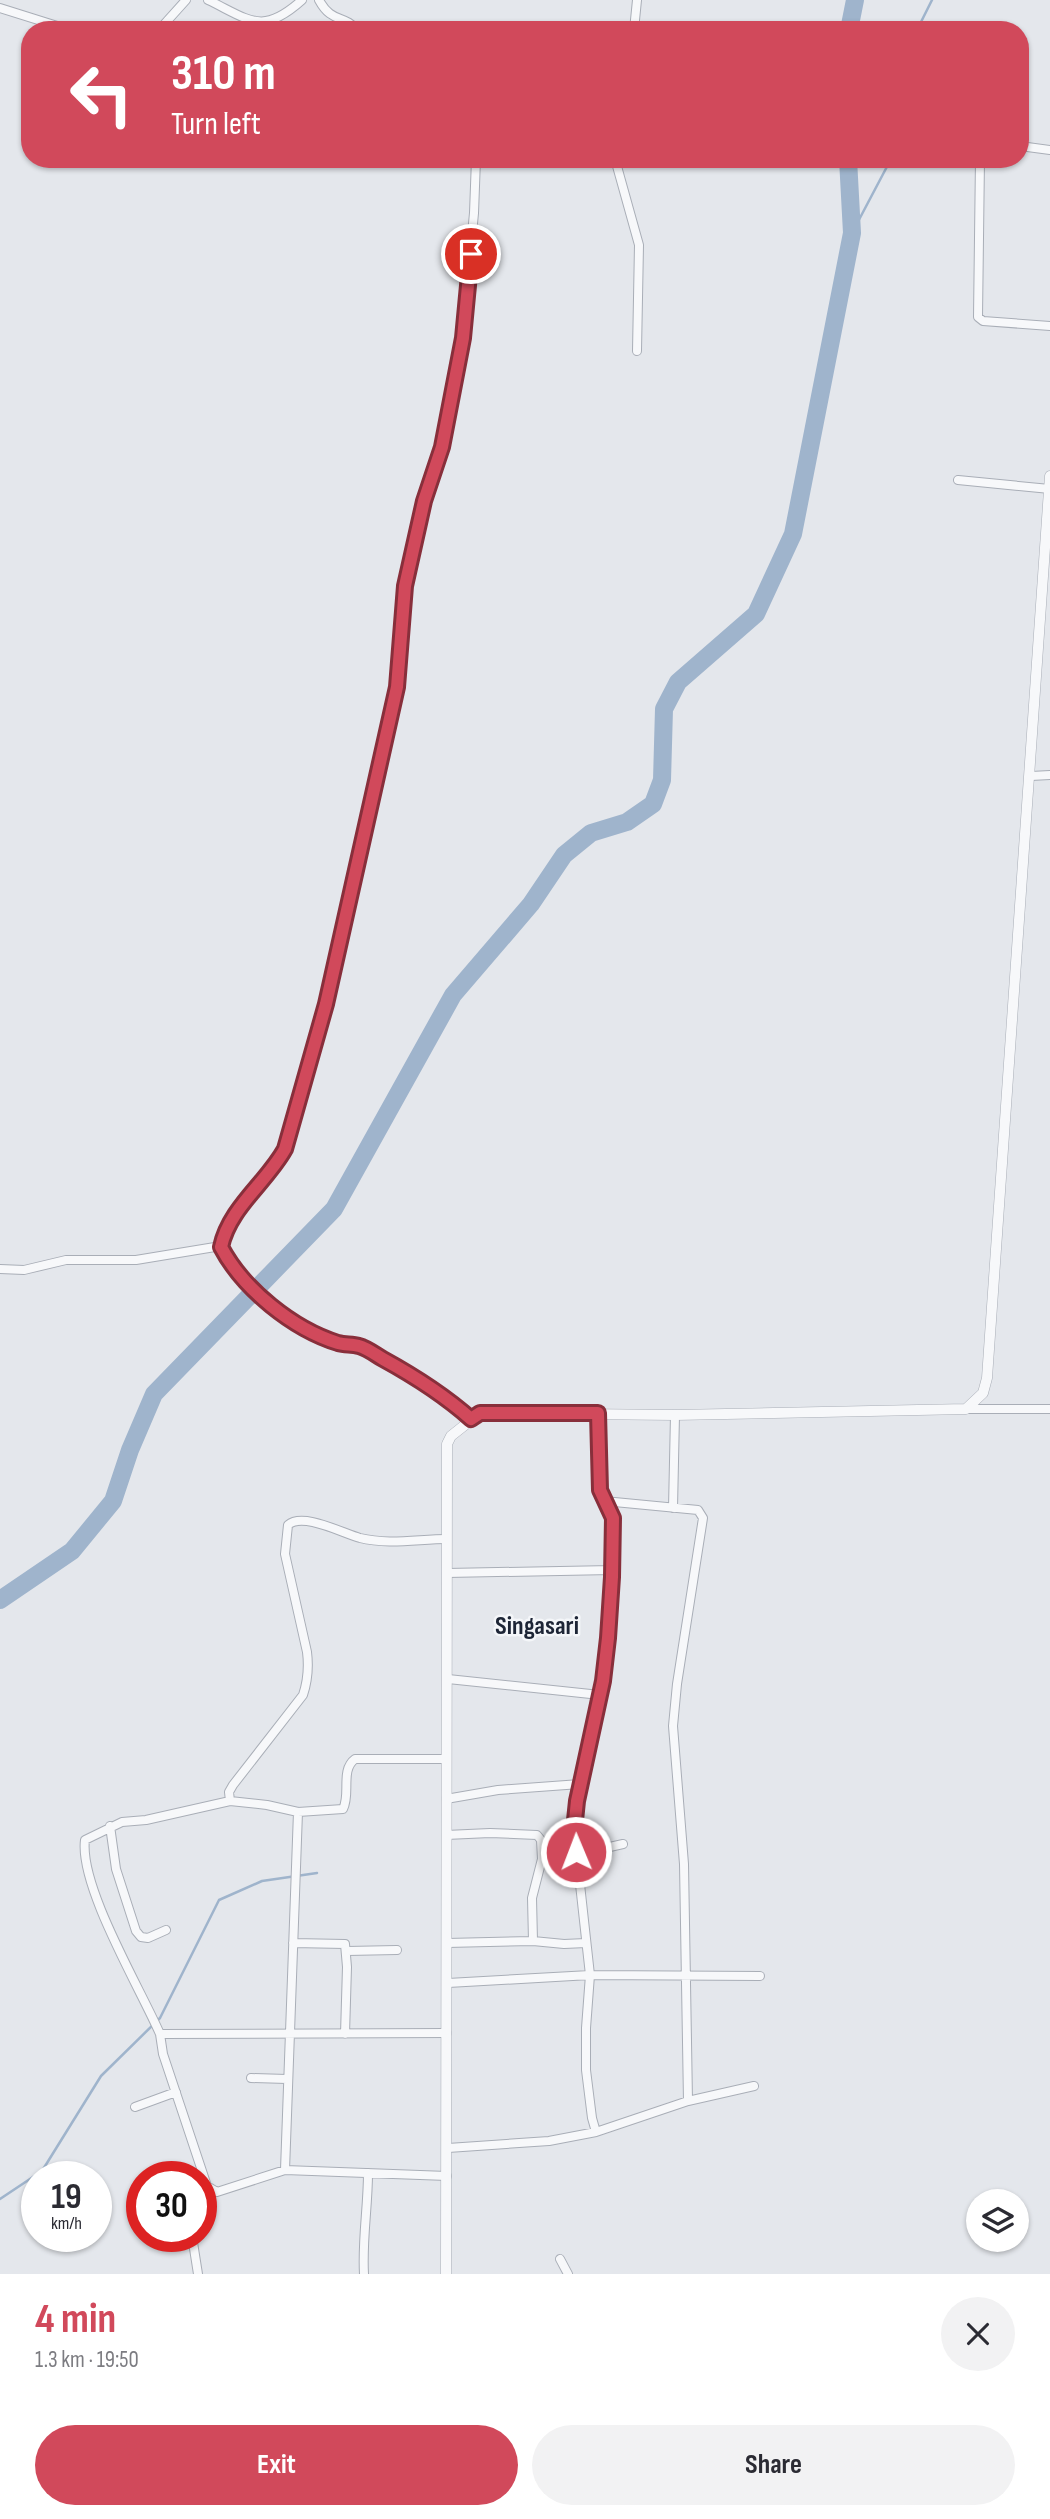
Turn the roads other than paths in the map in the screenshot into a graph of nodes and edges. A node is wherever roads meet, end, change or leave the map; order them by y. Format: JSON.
{"nodes":[{"id":1,"x":186,"y":0,"type":"edge"},
{"id":2,"x":208,"y":0,"type":"edge"},
{"id":3,"x":302,"y":0,"type":"edge"},
{"id":4,"x":319,"y":0,"type":"edge"},
{"id":5,"x":637,"y":0,"type":"edge"},
{"id":6,"x":0,"y":8,"type":"edge"},
{"id":7,"x":41,"y":21,"type":"edge"},
{"id":8,"x":167,"y":21,"type":"edge"},
{"id":9,"x":251,"y":21,"type":"edge"},
{"id":10,"x":271,"y":21,"type":"edge"},
{"id":11,"x":340,"y":21,"type":"edge"},
{"id":12,"x":636,"y":21,"type":"edge"},
{"id":13,"x":1029,"y":147,"type":"edge"},
{"id":14,"x":1050,"y":150,"type":"edge"},
{"id":15,"x":476,"y":168,"type":"edge"},
{"id":16,"x":618,"y":168,"type":"edge"},
{"id":17,"x":980,"y":168,"type":"edge"},
{"id":18,"x":1050,"y":326,"type":"edge"},
{"id":19,"x":637,"y":351,"type":"dead end"},
{"id":20,"x":1050,"y":476,"type":"edge"},
{"id":21,"x":958,"y":480,"type":"dead end"},
{"id":22,"x":1049,"y":489,"type":"edge"},
{"id":23,"x":1050,"y":775,"type":"edge"},
{"id":24,"x":1031,"y":776,"type":"junction"},
{"id":25,"x":221,"y":1247,"type":"junction"},
{"id":26,"x":0,"y":1269,"type":"edge"},
{"id":27,"x":966,"y":1409,"type":"junction"},
{"id":28,"x":1050,"y":1409,"type":"edge"},
{"id":29,"x":598,"y":1413,"type":"junction"},
{"id":30,"x":675,"y":1415,"type":"junction"},
{"id":31,"x":471,"y":1419,"type":"junction"},
{"id":32,"x":604,"y":1501,"type":"junction"},
{"id":33,"x":673,"y":1508,"type":"junction"},
{"id":34,"x":447,"y":1539,"type":"junction"},
{"id":35,"x":612,"y":1570,"type":"junction"},
{"id":36,"x":447,"y":1573,"type":"junction"},
{"id":37,"x":448,"y":1679,"type":"junction"},
{"id":38,"x":600,"y":1695,"type":"junction"},
{"id":39,"x":446,"y":1759,"type":"junction"},
{"id":40,"x":580,"y":1784,"type":"junction"},
{"id":41,"x":446,"y":1799,"type":"junction"},
{"id":42,"x":230,"y":1801,"type":"junction"},
{"id":43,"x":298,"y":1812,"type":"junction"},
{"id":44,"x":110,"y":1826,"type":"junction"},
{"id":45,"x":446,"y":1835,"type":"junction"},
{"id":46,"x":623,"y":1844,"type":"dead end"},
{"id":47,"x":576,"y":1858,"type":"junction"},
{"id":48,"x":542,"y":1859,"type":"junction"},
{"id":49,"x":166,"y":1930,"type":"dead end"},
{"id":50,"x":533,"y":1941,"type":"junction"},
{"id":51,"x":293,"y":1943,"type":"junction"},
{"id":52,"x":447,"y":1943,"type":"junction"},
{"id":53,"x":586,"y":1943,"type":"junction"},
{"id":54,"x":397,"y":1950,"type":"dead end"},
{"id":55,"x":346,"y":1951,"type":"junction"},
{"id":56,"x":590,"y":1975,"type":"junction"},
{"id":57,"x":686,"y":1975,"type":"junction"},
{"id":58,"x":760,"y":1976,"type":"dead end"},
{"id":59,"x":448,"y":1983,"type":"junction"},
{"id":60,"x":158,"y":2030,"type":"junction"},
{"id":61,"x":289,"y":2033,"type":"junction"},
{"id":62,"x":447,"y":2033,"type":"junction"},
{"id":63,"x":345,"y":2034,"type":"junction"},
{"id":64,"x":251,"y":2078,"type":"dead end"},
{"id":65,"x":287,"y":2079,"type":"junction"},
{"id":66,"x":754,"y":2086,"type":"dead end"},
{"id":67,"x":176,"y":2092,"type":"junction"},
{"id":68,"x":688,"y":2101,"type":"junction"},
{"id":69,"x":135,"y":2107,"type":"dead end"},
{"id":70,"x":596,"y":2132,"type":"junction"},
{"id":71,"x":448,"y":2148,"type":"junction"},
{"id":72,"x":196,"y":2161,"type":"edge"},
{"id":73,"x":285,"y":2170,"type":"junction"},
{"id":74,"x":368,"y":2173,"type":"junction"},
{"id":75,"x":447,"y":2176,"type":"junction"},
{"id":76,"x":217,"y":2192,"type":"edge"},
{"id":77,"x":195,"y":2252,"type":"edge"},
{"id":78,"x":560,"y":2259,"type":"dead end"},
{"id":79,"x":198,"y":2274,"type":"edge"},
{"id":80,"x":364,"y":2274,"type":"edge"},
{"id":81,"x":446,"y":2274,"type":"edge"},
{"id":82,"x":568,"y":2274,"type":"edge"}],
"edges":[{"from":1,"to":8,"type":"street"},
{"from":2,"to":9,"type":"street"},
{"from":3,"to":10,"type":"street"},
{"from":4,"to":11,"type":"street"},
{"from":5,"to":12,"type":"street"},
{"from":6,"to":7,"type":"street"},
{"from":13,"to":14,"type":"street"},
{"from":15,"to":25,"type":"street"},
{"from":16,"to":19,"type":"street"},
{"from":17,"to":18,"type":"street"},
{"from":20,"to":22,"type":"street"},
{"from":21,"to":22,"type":"street"},
{"from":22,"to":24,"type":"street"},
{"from":23,"to":24,"type":"street"},
{"from":24,"to":27,"type":"street"},
{"from":25,"to":26,"type":"street"},
{"from":25,"to":31,"type":"street"},
{"from":27,"to":28,"type":"street"},
{"from":27,"to":30,"type":"street"},
{"from":29,"to":30,"type":"street"},
{"from":29,"to":31,"type":"street"},
{"from":29,"to":32,"type":"street"},
{"from":30,"to":33,"type":"street"},
{"from":31,"to":34,"type":"street"},
{"from":32,"to":33,"type":"street"},
{"from":32,"to":35,"type":"street"},
{"from":33,"to":57,"type":"street"},
{"from":34,"to":36,"type":"street"},
{"from":34,"to":42,"type":"street"},
{"from":35,"to":36,"type":"street"},
{"from":35,"to":38,"type":"street"},
{"from":36,"to":37,"type":"street"},
{"from":37,"to":38,"type":"street"},
{"from":37,"to":39,"type":"street"},
{"from":38,"to":40,"type":"street"},
{"from":39,"to":41,"type":"street"},
{"from":39,"to":43,"type":"street"},
{"from":40,"to":41,"type":"street"},
{"from":40,"to":47,"type":"street"},
{"from":41,"to":45,"type":"street"},
{"from":42,"to":43,"type":"street"},
{"from":42,"to":44,"type":"street"},
{"from":43,"to":51,"type":"street"},
{"from":44,"to":49,"type":"street"},
{"from":44,"to":60,"type":"street"},
{"from":45,"to":48,"type":"street"},
{"from":45,"to":52,"type":"street"},
{"from":46,"to":47,"type":"street"},
{"from":47,"to":48,"type":"street"},
{"from":47,"to":53,"type":"street"},
{"from":48,"to":50,"type":"street"},
{"from":50,"to":52,"type":"street"},
{"from":50,"to":53,"type":"street"},
{"from":51,"to":55,"type":"street"},
{"from":51,"to":61,"type":"street"},
{"from":52,"to":59,"type":"street"},
{"from":53,"to":56,"type":"street"},
{"from":54,"to":55,"type":"street"},
{"from":55,"to":63,"type":"street"},
{"from":56,"to":57,"type":"street"},
{"from":56,"to":59,"type":"street"},
{"from":56,"to":70,"type":"street"},
{"from":57,"to":58,"type":"street"},
{"from":57,"to":68,"type":"street"},
{"from":59,"to":62,"type":"street"},
{"from":60,"to":61,"type":"street"},
{"from":60,"to":67,"type":"street"},
{"from":61,"to":63,"type":"street"},
{"from":61,"to":65,"type":"street"},
{"from":62,"to":63,"type":"street"},
{"from":62,"to":71,"type":"street"},
{"from":64,"to":65,"type":"street"},
{"from":65,"to":73,"type":"street"},
{"from":66,"to":68,"type":"street"},
{"from":67,"to":69,"type":"street"},
{"from":67,"to":72,"type":"street"},
{"from":68,"to":70,"type":"street"},
{"from":70,"to":71,"type":"street"},
{"from":71,"to":75,"type":"street"},
{"from":73,"to":74,"type":"street"},
{"from":73,"to":76,"type":"street"},
{"from":74,"to":75,"type":"street"},
{"from":74,"to":80,"type":"street"},
{"from":75,"to":81,"type":"street"},
{"from":77,"to":79,"type":"street"},
{"from":78,"to":82,"type":"street"}]}
